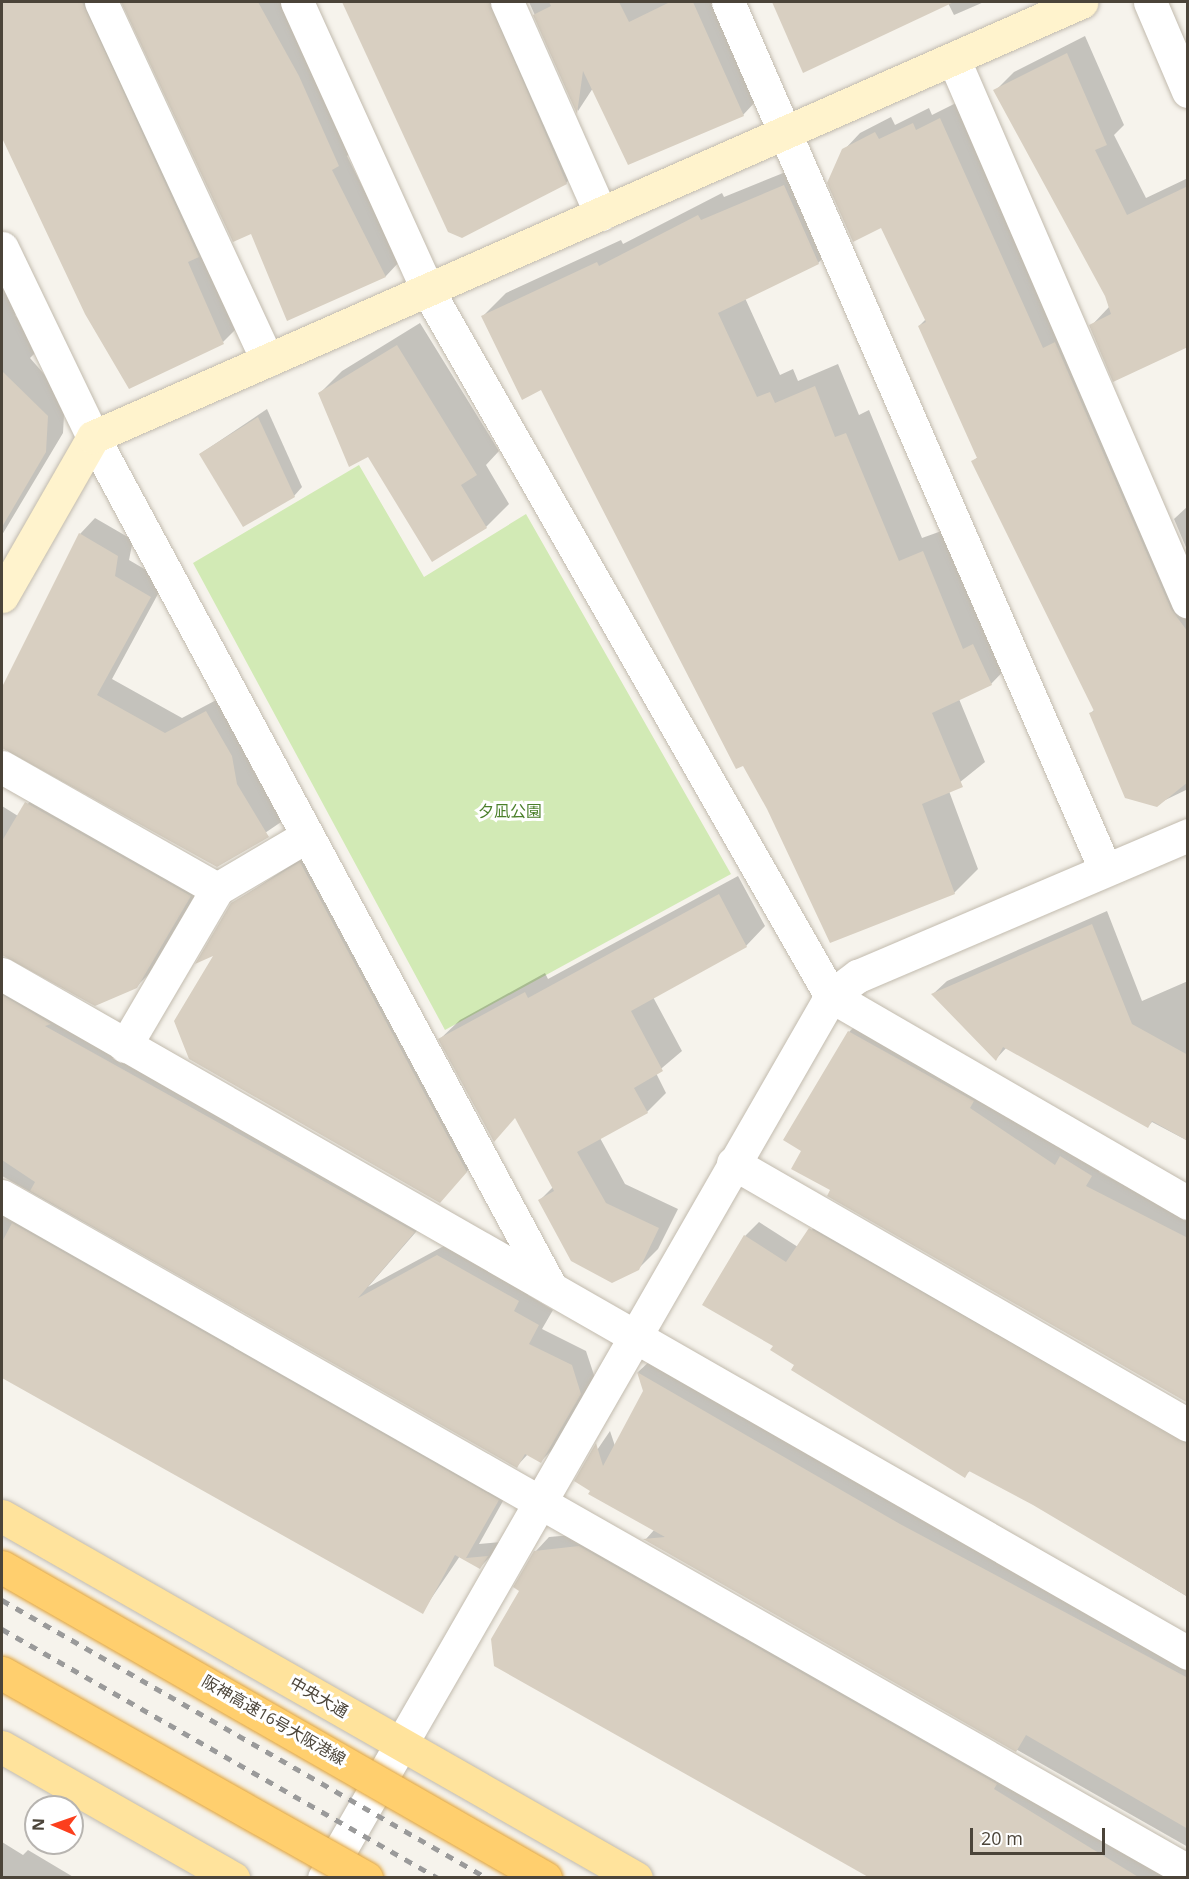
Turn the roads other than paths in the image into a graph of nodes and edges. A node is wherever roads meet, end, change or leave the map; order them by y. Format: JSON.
{"nodes":[{"id":1,"x":101,"y":2,"type":"edge"},
{"id":2,"x":297,"y":2,"type":"edge"},
{"id":3,"x":507,"y":2,"type":"edge"},
{"id":4,"x":728,"y":2,"type":"edge"},
{"id":5,"x":1081,"y":2,"type":"edge"},
{"id":6,"x":1150,"y":2,"type":"edge"},
{"id":7,"x":954,"y":60,"type":"junction"},
{"id":8,"x":1188,"y":91,"type":"edge"},
{"id":9,"x":787,"y":133,"type":"junction"},
{"id":10,"x":601,"y":214,"type":"junction"},
{"id":11,"x":2,"y":248,"type":"edge"},
{"id":12,"x":427,"y":289,"type":"junction"},
{"id":13,"x":267,"y":360,"type":"junction"},
{"id":14,"x":93,"y":437,"type":"junction"},
{"id":15,"x":2,"y":596,"type":"edge"},
{"id":16,"x":1188,"y":602,"type":"edge"},
{"id":17,"x":2,"y":767,"type":"edge"},
{"id":18,"x":1188,"y":835,"type":"edge"},
{"id":19,"x":307,"y":836,"type":"junction"},
{"id":20,"x":1105,"y":869,"type":"junction"},
{"id":21,"x":217,"y":889,"type":"junction"},
{"id":22,"x":2,"y":974,"type":"edge"},
{"id":23,"x":831,"y":996,"type":"junction"},
{"id":24,"x":125,"y":1046,"type":"junction"},
{"id":25,"x":733,"y":1163,"type":"junction"},
{"id":26,"x":2,"y":1196,"type":"edge"},
{"id":27,"x":1188,"y":1203,"type":"edge"},
{"id":28,"x":551,"y":1288,"type":"junction"},
{"id":29,"x":633,"y":1335,"type":"junction"},
{"id":30,"x":1188,"y":1425,"type":"edge"},
{"id":31,"x":540,"y":1502,"type":"junction"},
{"id":32,"x":2,"y":1516,"type":"edge"},
{"id":33,"x":2,"y":1567,"type":"edge"},
{"id":34,"x":1188,"y":1653,"type":"edge"},
{"id":35,"x":2,"y":1673,"type":"edge"},
{"id":36,"x":400,"y":1744,"type":"junction"},
{"id":37,"x":2,"y":1747,"type":"edge"},
{"id":38,"x":1188,"y":1871,"type":"edge"},
{"id":39,"x":233,"y":1878,"type":"edge"},
{"id":40,"x":324,"y":1878,"type":"edge"},
{"id":41,"x":366,"y":1878,"type":"edge"},
{"id":42,"x":545,"y":1878,"type":"edge"},
{"id":43,"x":636,"y":1878,"type":"edge"}],
"edges":[{"from":1,"to":13,"type":"street"},
{"from":2,"to":12,"type":"street"},
{"from":3,"to":10,"type":"street"},
{"from":4,"to":9,"type":"street"},
{"from":5,"to":7,"type":"street"},
{"from":6,"to":8,"type":"street"},
{"from":7,"to":9,"type":"street"},
{"from":7,"to":16,"type":"street"},
{"from":9,"to":10,"type":"street"},
{"from":9,"to":20,"type":"street"},
{"from":10,"to":12,"type":"street"},
{"from":11,"to":14,"type":"street"},
{"from":12,"to":13,"type":"street"},
{"from":12,"to":23,"type":"street"},
{"from":13,"to":14,"type":"street"},
{"from":14,"to":15,"type":"street"},
{"from":14,"to":19,"type":"street"},
{"from":17,"to":21,"type":"street"},
{"from":18,"to":20,"type":"street"},
{"from":19,"to":21,"type":"street"},
{"from":19,"to":28,"type":"street"},
{"from":20,"to":23,"type":"street"},
{"from":21,"to":24,"type":"street"},
{"from":22,"to":24,"type":"street"},
{"from":23,"to":25,"type":"street"},
{"from":23,"to":27,"type":"street"},
{"from":24,"to":28,"type":"street"},
{"from":25,"to":29,"type":"street"},
{"from":25,"to":30,"type":"street"},
{"from":26,"to":31,"type":"street"},
{"from":28,"to":29,"type":"street"},
{"from":29,"to":31,"type":"street"},
{"from":29,"to":34,"type":"street"},
{"from":31,"to":36,"type":"street"},
{"from":31,"to":38,"type":"street"},
{"from":32,"to":36,"type":"main road","name":"中央大通"},
{"from":33,"to":42,"type":"highway","name":"阪神高速16号大阪港線","bridge":true},
{"from":35,"to":41,"type":"highway","bridge":true},
{"from":36,"to":40,"type":"street"},
{"from":36,"to":43,"type":"main road","name":"中央大通"},
{"from":37,"to":39,"type":"main road"}]}
